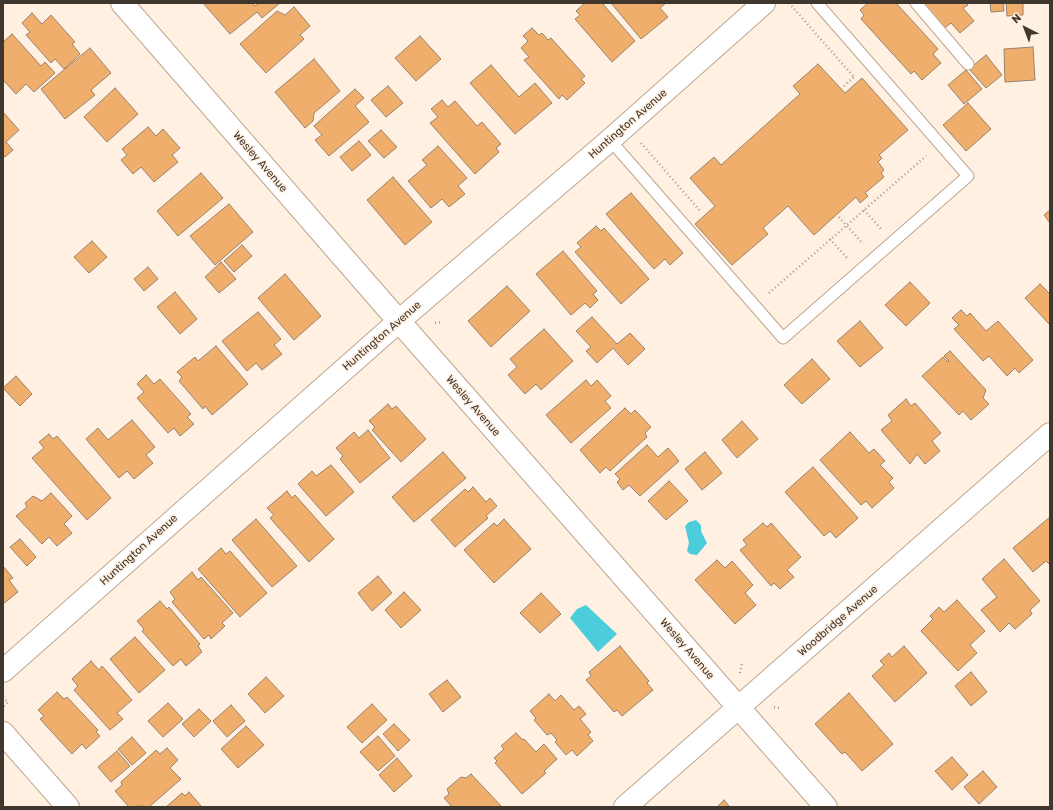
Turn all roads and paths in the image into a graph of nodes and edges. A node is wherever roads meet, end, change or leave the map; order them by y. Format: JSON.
{"nodes":[{"id":1,"x":122,"y":3,"type":"edge"},
{"id":2,"x":764,"y":3,"type":"edge"},
{"id":3,"x":789,"y":3,"type":"edge"},
{"id":4,"x":817,"y":3,"type":"edge"},
{"id":5,"x":916,"y":3,"type":"edge"},
{"id":6,"x":968,"y":64,"type":"dead end"},
{"id":7,"x":857,"y":75,"type":"dead end"},
{"id":8,"x":854,"y":77,"type":"junction"},
{"id":9,"x":844,"y":86,"type":"dead end"},
{"id":10,"x":610,"y":140,"type":"junction"},
{"id":11,"x":639,"y":141,"type":"dead end"},
{"id":12,"x":927,"y":155,"type":"dead end"},
{"id":13,"x":864,"y":210,"type":"junction"},
{"id":14,"x":701,"y":212,"type":"dead end"},
{"id":15,"x":839,"y":217,"type":"dead end"},
{"id":16,"x":847,"y":225,"type":"junction"},
{"id":17,"x":881,"y":228,"type":"dead end"},
{"id":18,"x":830,"y":239,"type":"junction"},
{"id":19,"x":863,"y":244,"type":"dead end"},
{"id":20,"x":847,"y":258,"type":"dead end"},
{"id":21,"x":764,"y":298,"type":"dead end"},
{"id":22,"x":399,"y":321,"type":"junction"},
{"id":23,"x":442,"y":322,"type":"dead end"},
{"id":24,"x":433,"y":323,"type":"dead end"},
{"id":25,"x":1050,"y":434,"type":"edge"},
{"id":26,"x":742,"y":663,"type":"dead end"},
{"id":27,"x":3,"y":671,"type":"edge"},
{"id":28,"x":740,"y":674,"type":"dead end"},
{"id":29,"x":3,"y":696,"type":"edge"},
{"id":30,"x":3,"y":707,"type":"edge"},
{"id":31,"x":739,"y":707,"type":"junction"},
{"id":32,"x":3,"y":732,"type":"edge"},
{"id":33,"x":68,"y":807,"type":"edge"},
{"id":34,"x":625,"y":807,"type":"edge"},
{"id":35,"x":826,"y":807,"type":"edge"}],
"edges":[{"from":1,"to":22,"type":"street","name":"Wesley Avenue"},
{"from":2,"to":10,"type":"street","name":"Huntington Avenue"},
{"from":3,"to":8,"type":"path"},
{"from":4,"to":10,"type":"lane"},
{"from":5,"to":6,"type":"lane"},
{"from":7,"to":8,"type":"path"},
{"from":8,"to":9,"type":"path"},
{"from":10,"to":22,"type":"street","name":"Huntington Avenue"},
{"from":11,"to":14,"type":"path"},
{"from":12,"to":13,"type":"path"},
{"from":13,"to":16,"type":"path"},
{"from":13,"to":17,"type":"path"},
{"from":15,"to":16,"type":"path"},
{"from":16,"to":18,"type":"path"},
{"from":16,"to":19,"type":"path"},
{"from":18,"to":20,"type":"path"},
{"from":18,"to":21,"type":"path"},
{"from":22,"to":27,"type":"street","name":"Huntington Avenue"},
{"from":22,"to":31,"type":"street","name":"Wesley Avenue"},
{"from":23,"to":24,"type":"path"},
{"from":25,"to":31,"type":"street","name":"Woodbridge Avenue"},
{"from":26,"to":28,"type":"path"},
{"from":29,"to":30,"type":"path"},
{"from":31,"to":34,"type":"street","name":"Woodbridge Avenue"},
{"from":31,"to":35,"type":"street","name":"Wesley Avenue"},
{"from":32,"to":33,"type":"street"}]}
